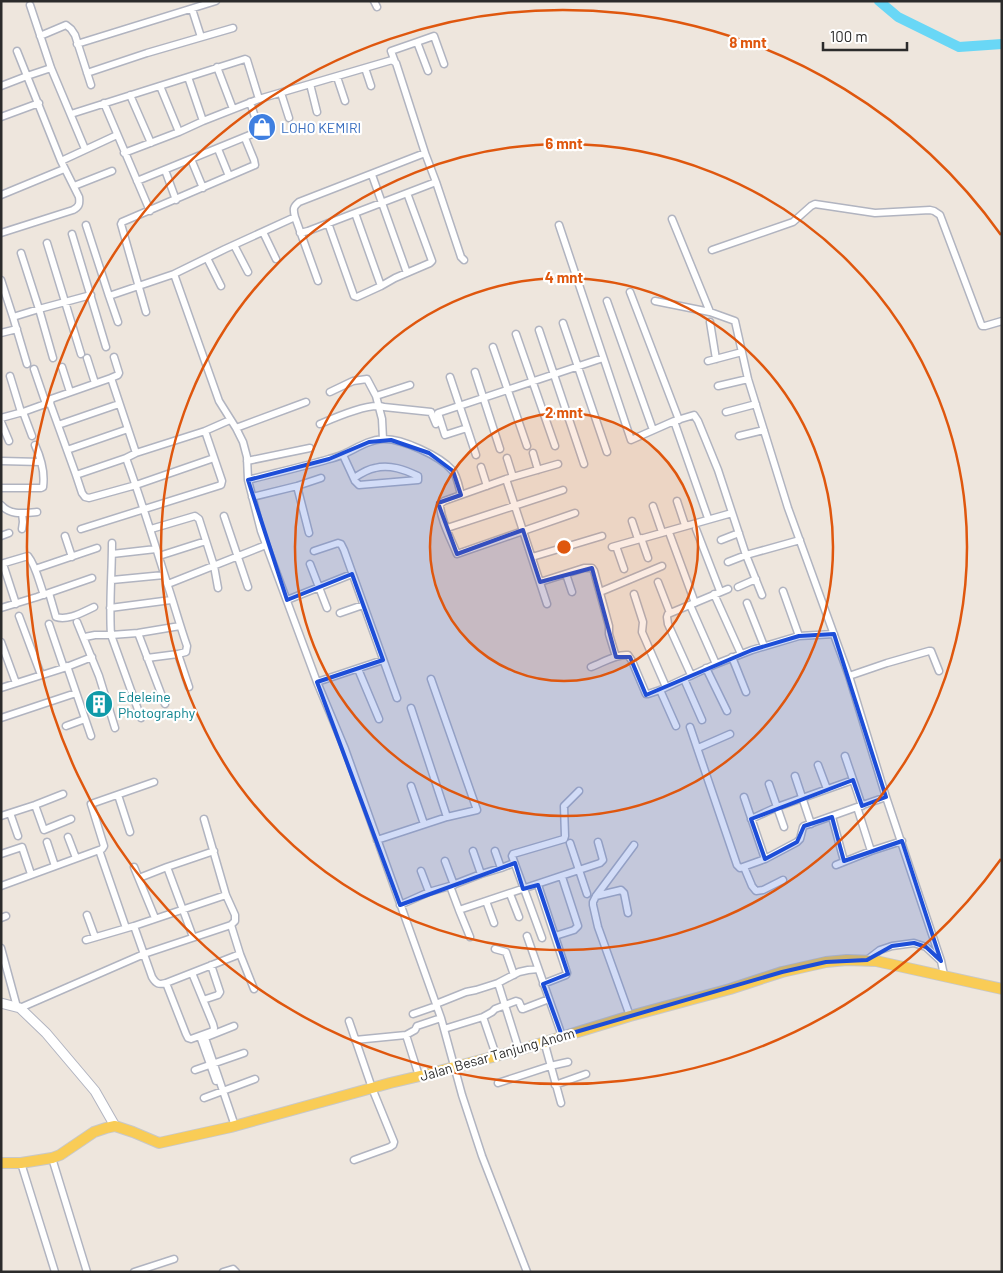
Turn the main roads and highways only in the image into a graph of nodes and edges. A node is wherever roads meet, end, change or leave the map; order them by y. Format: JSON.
{"nodes":[{"id":1,"x":1002,"y":989,"type":"edge"},
{"id":2,"x":1,"y":1163,"type":"edge"}],
"edges":[{"from":1,"to":2,"type":"main road","name":"Jalan Besar Tanjung Anom"}]}
